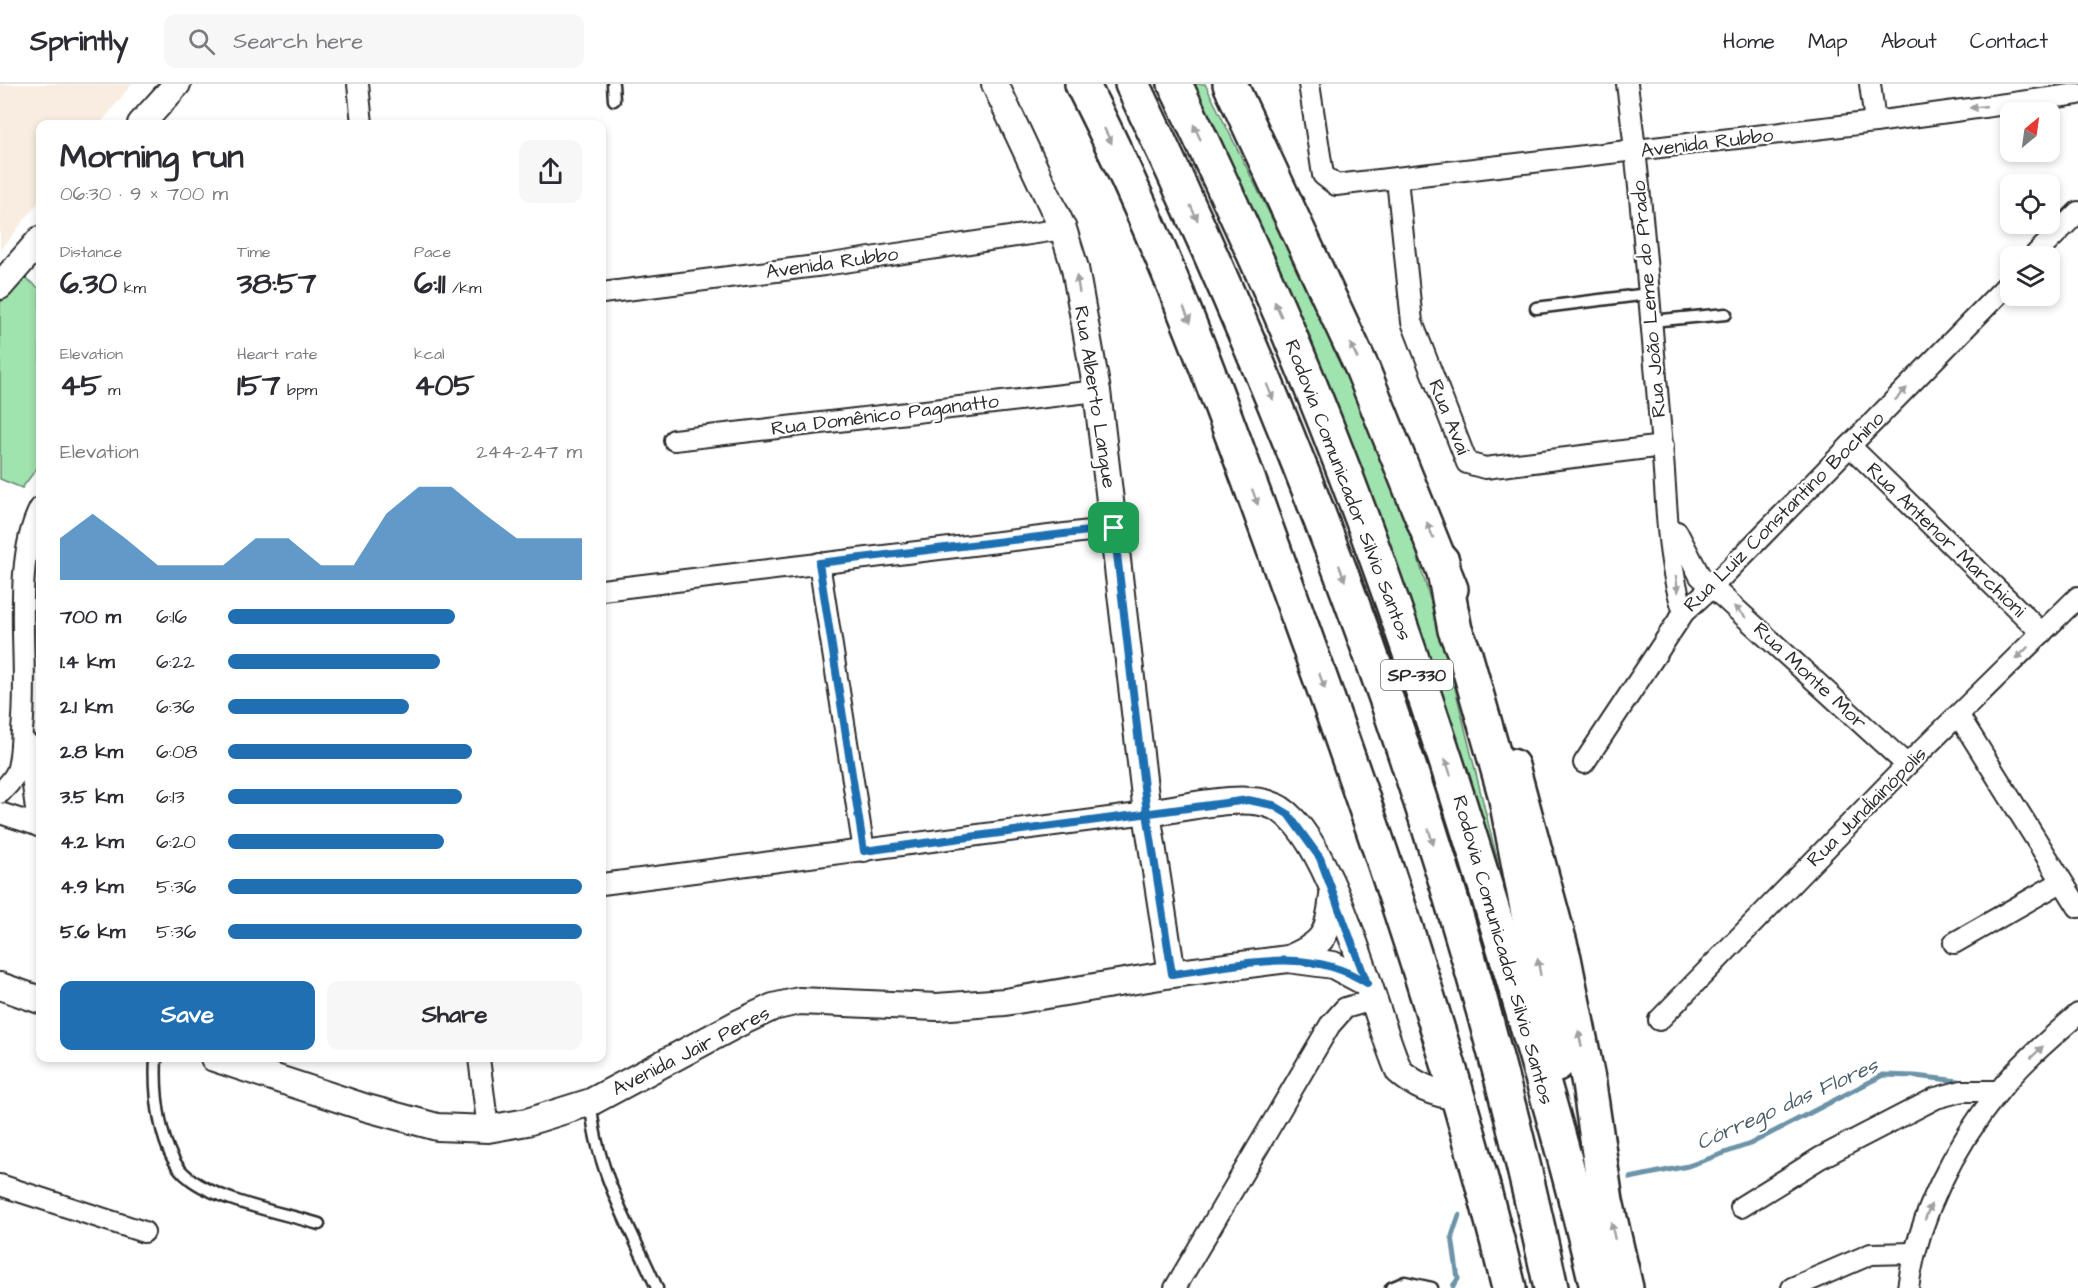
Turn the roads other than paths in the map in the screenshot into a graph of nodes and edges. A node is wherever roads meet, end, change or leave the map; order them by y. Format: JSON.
{"nodes":[{"id":1,"x":177,"y":84,"type":"edge"},
{"id":2,"x":358,"y":84,"type":"edge"},
{"id":3,"x":613,"y":84,"type":"edge"},
{"id":4,"x":995,"y":84,"type":"edge"},
{"id":5,"x":1082,"y":84,"type":"edge"},
{"id":6,"x":1132,"y":84,"type":"edge"},
{"id":7,"x":1175,"y":84,"type":"edge"},
{"id":8,"x":1230,"y":84,"type":"edge"},
{"id":9,"x":1309,"y":84,"type":"edge"},
{"id":10,"x":1627,"y":84,"type":"edge"},
{"id":11,"x":1870,"y":84,"type":"edge"},
{"id":12,"x":2078,"y":94,"type":"edge"},
{"id":13,"x":614,"y":100,"type":"dead end"},
{"id":14,"x":145,"y":120,"type":"edge"},
{"id":15,"x":362,"y":120,"type":"edge"},
{"id":16,"x":1875,"y":122,"type":"junction"},
{"id":17,"x":1636,"y":152,"type":"junction"},
{"id":18,"x":1397,"y":179,"type":"junction"},
{"id":19,"x":2078,"y":212,"type":"edge"},
{"id":20,"x":1063,"y":229,"type":"junction"},
{"id":21,"x":36,"y":245,"type":"edge"},
{"id":22,"x":2044,"y":246,"type":"edge"},
{"id":23,"x":0,"y":286,"type":"edge"},
{"id":24,"x":606,"y":292,"type":"edge"},
{"id":25,"x":2000,"y":292,"type":"edge"},
{"id":26,"x":1648,"y":294,"type":"junction"},
{"id":27,"x":1536,"y":308,"type":"dead end"},
{"id":28,"x":1726,"y":314,"type":"dead end"},
{"id":29,"x":1651,"y":321,"type":"junction"},
{"id":30,"x":1097,"y":391,"type":"junction"},
{"id":31,"x":674,"y":440,"type":"dead end"},
{"id":32,"x":1663,"y":446,"type":"junction"},
{"id":33,"x":1850,"y":446,"type":"junction"},
{"id":34,"x":1669,"y":514,"type":"junction"},
{"id":35,"x":36,"y":517,"type":"edge"},
{"id":36,"x":1114,"y":528,"type":"junction"},
{"id":37,"x":1442,"y":561,"type":"junction"},
{"id":38,"x":819,"y":563,"type":"junction"},
{"id":39,"x":1713,"y":586,"type":"junction"},
{"id":40,"x":606,"y":590,"type":"edge"},
{"id":41,"x":2078,"y":597,"type":"edge"},
{"id":42,"x":1684,"y":612,"type":"junction"},
{"id":43,"x":2042,"y":633,"type":"junction"},
{"id":44,"x":24,"y":715,"type":"junction"},
{"id":45,"x":1959,"y":716,"type":"junction"},
{"id":46,"x":1584,"y":763,"type":"dead end"},
{"id":47,"x":1907,"y":765,"type":"junction"},
{"id":48,"x":0,"y":793,"type":"edge"},
{"id":49,"x":36,"y":804,"type":"edge"},
{"id":50,"x":0,"y":813,"type":"edge"},
{"id":51,"x":1147,"y":813,"type":"junction"},
{"id":52,"x":36,"y":825,"type":"edge"},
{"id":53,"x":864,"y":851,"type":"junction"},
{"id":54,"x":2061,"y":882,"type":"junction"},
{"id":55,"x":606,"y":883,"type":"edge"},
{"id":56,"x":1333,"y":890,"type":"junction"},
{"id":57,"x":2078,"y":907,"type":"edge"},
{"id":58,"x":1954,"y":943,"type":"dead end"},
{"id":59,"x":1288,"y":959,"type":"junction"},
{"id":60,"x":1172,"y":974,"type":"junction"},
{"id":61,"x":0,"y":987,"type":"edge"},
{"id":62,"x":1370,"y":992,"type":"junction"},
{"id":63,"x":36,"y":999,"type":"edge"},
{"id":64,"x":2078,"y":1014,"type":"edge"},
{"id":65,"x":1659,"y":1020,"type":"dead end"},
{"id":66,"x":156,"y":1062,"type":"edge"},
{"id":67,"x":226,"y":1062,"type":"edge"},
{"id":68,"x":480,"y":1062,"type":"edge"},
{"id":69,"x":1999,"y":1091,"type":"junction"},
{"id":70,"x":1459,"y":1097,"type":"junction"},
{"id":71,"x":591,"y":1102,"type":"junction"},
{"id":72,"x":488,"y":1129,"type":"junction"},
{"id":73,"x":0,"y":1185,"type":"edge"},
{"id":74,"x":1742,"y":1207,"type":"dead end"},
{"id":75,"x":319,"y":1224,"type":"dead end"},
{"id":76,"x":1584,"y":1231,"type":"junction"},
{"id":77,"x":144,"y":1232,"type":"dead end"},
{"id":78,"x":1913,"y":1252,"type":"junction"},
{"id":79,"x":657,"y":1288,"type":"edge"},
{"id":80,"x":1175,"y":1288,"type":"edge"},
{"id":81,"x":1391,"y":1288,"type":"edge"},
{"id":82,"x":1432,"y":1288,"type":"edge"},
{"id":83,"x":1509,"y":1288,"type":"edge"},
{"id":84,"x":1522,"y":1288,"type":"edge"},
{"id":85,"x":1551,"y":1288,"type":"edge"},
{"id":86,"x":1596,"y":1288,"type":"edge"},
{"id":87,"x":1626,"y":1288,"type":"edge"},
{"id":88,"x":1792,"y":1288,"type":"edge"},
{"id":89,"x":1908,"y":1288,"type":"edge"}],
"edges":[{"from":1,"to":14,"type":"street"},
{"from":2,"to":15,"type":"street"},
{"from":3,"to":13,"type":"lane"},
{"from":4,"to":20,"type":"street","name":"Rua Alberto Langue"},
{"from":5,"to":70,"type":"highway","one_way":true},
{"from":6,"to":85,"type":"highway","name":"Rodovia Comunicador Silvio Santos","number":"SP-330","one_way":true},
{"from":76,"to":7,"type":"highway","name":"Rodovia Comunicador Silvio Santos","number":"SP-330","one_way":true},
{"from":37,"to":8,"type":"highway","one_way":true},
{"from":9,"to":18,"type":"street","name":"Avenida Rubbo"},
{"from":10,"to":17,"type":"street","name":"Rua João Leme do Prado"},
{"from":11,"to":16,"type":"street"},
{"from":12,"to":16,"type":"street","name":"Avenida Rubbo","one_way":true},
{"from":16,"to":17,"type":"street","name":"Avenida Rubbo"},
{"from":17,"to":18,"type":"street","name":"Avenida Rubbo"},
{"from":17,"to":26,"type":"street","name":"Rua João Leme do Prado"},
{"from":18,"to":32,"type":"street","name":"Rua Avaí"},
{"from":19,"to":22,"type":"street"},
{"from":20,"to":24,"type":"street","name":"Avenida Rubbo"},
{"from":30,"to":20,"type":"street","name":"Rua Alberto Langue","one_way":true},
{"from":21,"to":23,"type":"street"},
{"from":33,"to":25,"type":"street","name":"Rua Luiz Constantino Bochino","one_way":true},
{"from":26,"to":27,"type":"lane"},
{"from":26,"to":29,"type":"street","name":"Rua João Leme do Prado"},
{"from":28,"to":29,"type":"lane"},
{"from":29,"to":32,"type":"street","name":"Rua João Leme do Prado"},
{"from":30,"to":31,"type":"street","name":"Rua Domênico Paganatto"},
{"from":30,"to":36,"type":"street","name":"Rua Alberto Langue"},
{"from":32,"to":34,"type":"street","name":"Rua João Leme do Prado"},
{"from":33,"to":39,"type":"street","name":"Rua Luiz Constantino Bochino"},
{"from":33,"to":43,"type":"street","name":"Rua Antenor Marchioni"},
{"from":34,"to":39,"type":"street","name":"Rua João Leme do Prado"},
{"from":34,"to":42,"type":"street","name":"Rua João Leme do Prado","one_way":true},
{"from":35,"to":44,"type":"street"},
{"from":36,"to":38,"type":"street"},
{"from":36,"to":51,"type":"street","name":"Rua Alberto Langue"},
{"from":76,"to":37,"type":"highway","one_way":true},
{"from":87,"to":37,"type":"highway","one_way":true},
{"from":38,"to":40,"type":"street"},
{"from":38,"to":53,"type":"street"},
{"from":39,"to":42,"type":"street","name":"Rua Luiz Constantino Bochino"},
{"from":47,"to":39,"type":"street","name":"Rua Monte Mor","one_way":true},
{"from":41,"to":43,"type":"street","name":"Rua Jundiainópolis"},
{"from":42,"to":46,"type":"street","name":"Rua Luiz Constantino Bochino"},
{"from":43,"to":45,"type":"street","name":"Rua Jundiainópolis","one_way":true},
{"from":44,"to":48,"type":"street"},
{"from":44,"to":49,"type":"street"},
{"from":45,"to":47,"type":"street","name":"Rua Jundiainópolis"},
{"from":45,"to":54,"type":"street"},
{"from":47,"to":65,"type":"street","name":"Rua Jundiainópolis"},
{"from":50,"to":52,"type":"street"},
{"from":51,"to":53,"type":"street"},
{"from":51,"to":56,"type":"street"},
{"from":51,"to":60,"type":"street","name":"Rua Alberto Langue"},
{"from":53,"to":55,"type":"street"},
{"from":54,"to":57,"type":"street"},
{"from":54,"to":58,"type":"street"},
{"from":56,"to":59,"type":"street","name":"Avenida Jair Peres"},
{"from":56,"to":62,"type":"street"},
{"from":59,"to":60,"type":"street","name":"Avenida Jair Peres"},
{"from":59,"to":62,"type":"street","name":"Avenida Jair Peres"},
{"from":60,"to":71,"type":"street","name":"Avenida Jair Peres"},
{"from":61,"to":63,"type":"street"},
{"from":62,"to":70,"type":"street"},
{"from":62,"to":80,"type":"street"},
{"from":69,"to":64,"type":"street","one_way":true},
{"from":66,"to":75,"type":"lane"},
{"from":67,"to":72,"type":"street","name":"Avenida Jair Peres"},
{"from":68,"to":72,"type":"street"},
{"from":69,"to":74,"type":"street"},
{"from":78,"to":69,"type":"street","one_way":true},
{"from":70,"to":83,"type":"highway"},
{"from":70,"to":84,"type":"highway"},
{"from":71,"to":72,"type":"street","name":"Avenida Jair Peres"},
{"from":71,"to":79,"type":"lane"},
{"from":73,"to":77,"type":"street"},
{"from":76,"to":86,"type":"highway","name":"Rodovia Comunicador Silvio Santos","number":"SP-330"},
{"from":78,"to":88,"type":"street"},
{"from":78,"to":89,"type":"street"},
{"from":81,"to":82,"type":"lane"}]}
